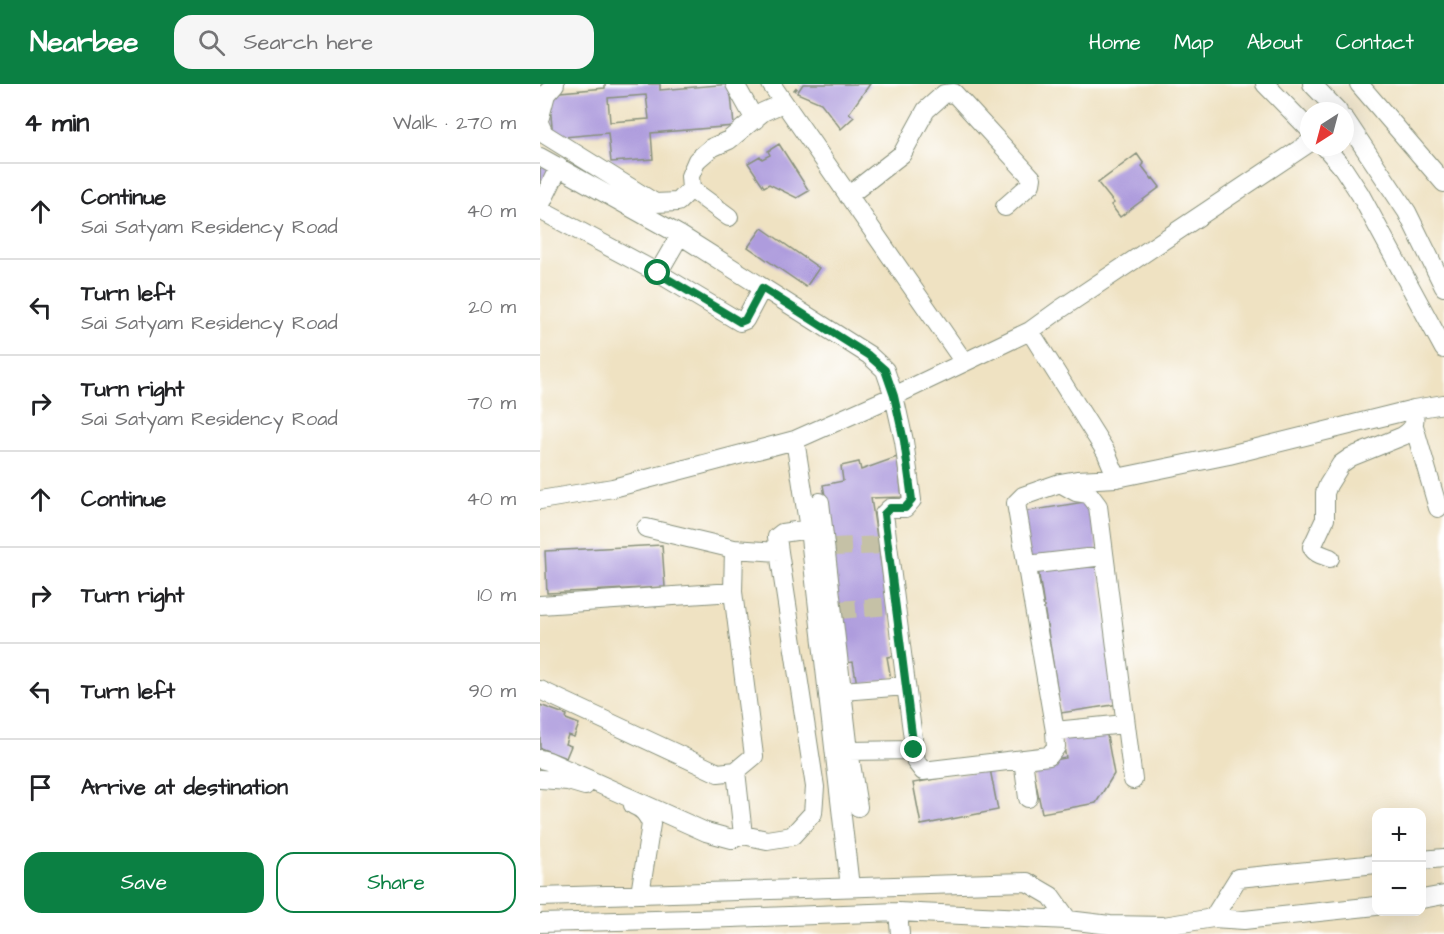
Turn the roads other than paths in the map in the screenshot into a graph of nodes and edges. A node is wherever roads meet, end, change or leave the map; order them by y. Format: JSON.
{"nodes":[{"id":1,"x":555,"y":84,"type":"edge"},
{"id":2,"x":735,"y":84,"type":"edge"},
{"id":3,"x":771,"y":84,"type":"edge"},
{"id":4,"x":1265,"y":84,"type":"edge"},
{"id":5,"x":1359,"y":84,"type":"edge"},
{"id":6,"x":1312,"y":85,"type":"edge"},
{"id":7,"x":1329,"y":102,"type":"edge"},
{"id":8,"x":783,"y":103,"type":"junction"},
{"id":9,"x":1288,"y":107,"type":"junction"},
{"id":10,"x":540,"y":117,"type":"edge"},
{"id":11,"x":755,"y":120,"type":"junction"},
{"id":12,"x":1300,"y":120,"type":"edge"},
{"id":13,"x":540,"y":125,"type":"edge"},
{"id":14,"x":1354,"y":132,"type":"edge"},
{"id":15,"x":1300,"y":148,"type":"edge"},
{"id":16,"x":1333,"y":156,"type":"edge"},
{"id":17,"x":540,"y":157,"type":"edge"},
{"id":18,"x":559,"y":167,"type":"junction"},
{"id":19,"x":1444,"y":183,"type":"edge"},
{"id":20,"x":691,"y":189,"type":"junction"},
{"id":21,"x":849,"y":196,"type":"junction"},
{"id":22,"x":1005,"y":207,"type":"dead end"},
{"id":23,"x":540,"y":208,"type":"edge"},
{"id":24,"x":729,"y":217,"type":"dead end"},
{"id":25,"x":680,"y":235,"type":"junction"},
{"id":26,"x":658,"y":273,"type":"junction"},
{"id":27,"x":1444,"y":287,"type":"edge"},
{"id":28,"x":762,"y":288,"type":"junction"},
{"id":29,"x":1030,"y":331,"type":"junction"},
{"id":30,"x":1444,"y":349,"type":"edge"},
{"id":31,"x":964,"y":362,"type":"junction"},
{"id":32,"x":894,"y":396,"type":"junction"},
{"id":33,"x":1444,"y":404,"type":"edge"},
{"id":34,"x":1414,"y":417,"type":"junction"},
{"id":35,"x":795,"y":440,"type":"junction"},
{"id":36,"x":1117,"y":478,"type":"junction"},
{"id":37,"x":1060,"y":483,"type":"junction"},
{"id":38,"x":540,"y":500,"type":"edge"},
{"id":39,"x":820,"y":502,"type":"dead end"},
{"id":40,"x":1438,"y":508,"type":"dead end"},
{"id":41,"x":646,"y":528,"type":"dead end"},
{"id":42,"x":809,"y":529,"type":"junction"},
{"id":43,"x":734,"y":549,"type":"junction"},
{"id":44,"x":779,"y":552,"type":"junction"},
{"id":45,"x":1104,"y":556,"type":"junction"},
{"id":46,"x":1330,"y":558,"type":"dead end"},
{"id":47,"x":1027,"y":565,"type":"junction"},
{"id":48,"x":734,"y":592,"type":"junction"},
{"id":49,"x":540,"y":605,"type":"edge"},
{"id":50,"x":906,"y":686,"type":"junction"},
{"id":51,"x":540,"y":690,"type":"edge"},
{"id":52,"x":842,"y":691,"type":"junction"},
{"id":53,"x":1125,"y":724,"type":"junction"},
{"id":54,"x":1055,"y":731,"type":"junction"},
{"id":55,"x":914,"y":750,"type":"junction"},
{"id":56,"x":849,"y":751,"type":"junction"},
{"id":57,"x":540,"y":759,"type":"edge"},
{"id":58,"x":1023,"y":759,"type":"junction"},
{"id":59,"x":736,"y":771,"type":"junction"},
{"id":60,"x":540,"y":779,"type":"edge"},
{"id":61,"x":1133,"y":780,"type":"dead end"},
{"id":62,"x":1028,"y":798,"type":"dead end"},
{"id":63,"x":858,"y":807,"type":"dead end"},
{"id":64,"x":743,"y":835,"type":"junction"},
{"id":65,"x":1444,"y":858,"type":"edge"},
{"id":66,"x":1426,"y":860,"type":"edge"},
{"id":67,"x":1372,"y":865,"type":"edge"},
{"id":68,"x":850,"y":887,"type":"junction"},
{"id":69,"x":730,"y":891,"type":"junction"},
{"id":70,"x":640,"y":894,"type":"junction"},
{"id":71,"x":1444,"y":895,"type":"edge"},
{"id":72,"x":540,"y":897,"type":"edge"},
{"id":73,"x":1426,"y":898,"type":"edge"},
{"id":74,"x":1372,"y":907,"type":"edge"},
{"id":75,"x":898,"y":912,"type":"junction"},
{"id":76,"x":1214,"y":918,"type":"junction"},
{"id":77,"x":1068,"y":920,"type":"junction"},
{"id":78,"x":540,"y":923,"type":"edge"},
{"id":79,"x":733,"y":926,"type":"edge"},
{"id":80,"x":900,"y":934,"type":"edge"}],
"edges":[{"from":1,"to":10,"type":"street"},
{"from":2,"to":11,"type":"street"},
{"from":3,"to":8,"type":"street"},
{"from":4,"to":9,"type":"street"},
{"from":5,"to":19,"type":"street"},
{"from":6,"to":7,"type":"street"},
{"from":6,"to":9,"type":"street"},
{"from":8,"to":11,"type":"street"},
{"from":8,"to":21,"type":"street"},
{"from":9,"to":12,"type":"street"},
{"from":11,"to":20,"type":"street"},
{"from":13,"to":20,"type":"street"},
{"from":14,"to":27,"type":"street"},
{"from":15,"to":29,"type":"street"},
{"from":16,"to":30,"type":"street"},
{"from":17,"to":18,"type":"street"},
{"from":18,"to":23,"type":"street"},
{"from":18,"to":25,"type":"street"},
{"from":20,"to":24,"type":"street"},
{"from":21,"to":22,"type":"street"},
{"from":21,"to":31,"type":"street"},
{"from":23,"to":26,"type":"street"},
{"from":25,"to":26,"type":"street"},
{"from":25,"to":28,"type":"street"},
{"from":26,"to":28,"type":"street"},
{"from":28,"to":32,"type":"street"},
{"from":29,"to":31,"type":"street"},
{"from":29,"to":36,"type":"street"},
{"from":31,"to":32,"type":"street"},
{"from":32,"to":35,"type":"street"},
{"from":32,"to":50,"type":"street"},
{"from":33,"to":34,"type":"street"},
{"from":34,"to":36,"type":"street"},
{"from":34,"to":40,"type":"street"},
{"from":34,"to":46,"type":"street"},
{"from":35,"to":38,"type":"street"},
{"from":35,"to":42,"type":"street"},
{"from":36,"to":37,"type":"street"},
{"from":37,"to":45,"type":"street"},
{"from":37,"to":47,"type":"street"},
{"from":39,"to":52,"type":"street"},
{"from":41,"to":43,"type":"street"},
{"from":42,"to":44,"type":"street"},
{"from":42,"to":68,"type":"street"},
{"from":43,"to":44,"type":"street"},
{"from":43,"to":48,"type":"street"},
{"from":44,"to":64,"type":"street"},
{"from":45,"to":47,"type":"street"},
{"from":45,"to":53,"type":"street"},
{"from":47,"to":54,"type":"street"},
{"from":48,"to":49,"type":"street"},
{"from":48,"to":59,"type":"street"},
{"from":50,"to":52,"type":"street"},
{"from":50,"to":55,"type":"street"},
{"from":51,"to":59,"type":"street"},
{"from":52,"to":56,"type":"street"},
{"from":53,"to":54,"type":"street"},
{"from":53,"to":61,"type":"street"},
{"from":54,"to":58,"type":"street"},
{"from":55,"to":56,"type":"street"},
{"from":55,"to":58,"type":"street"},
{"from":56,"to":63,"type":"street"},
{"from":57,"to":64,"type":"street"},
{"from":58,"to":62,"type":"street"},
{"from":59,"to":64,"type":"street"},
{"from":60,"to":70,"type":"street"},
{"from":65,"to":66,"type":"street"},
{"from":67,"to":76,"type":"street"},
{"from":68,"to":69,"type":"street"},
{"from":68,"to":77,"type":"street"},
{"from":69,"to":70,"type":"street"},
{"from":69,"to":79,"type":"street"},
{"from":70,"to":72,"type":"street"},
{"from":71,"to":73,"type":"street"},
{"from":74,"to":76,"type":"street"},
{"from":75,"to":77,"type":"street"},
{"from":75,"to":79,"type":"street"},
{"from":75,"to":80,"type":"street"},
{"from":76,"to":77,"type":"street"},
{"from":78,"to":79,"type":"street"}]}
